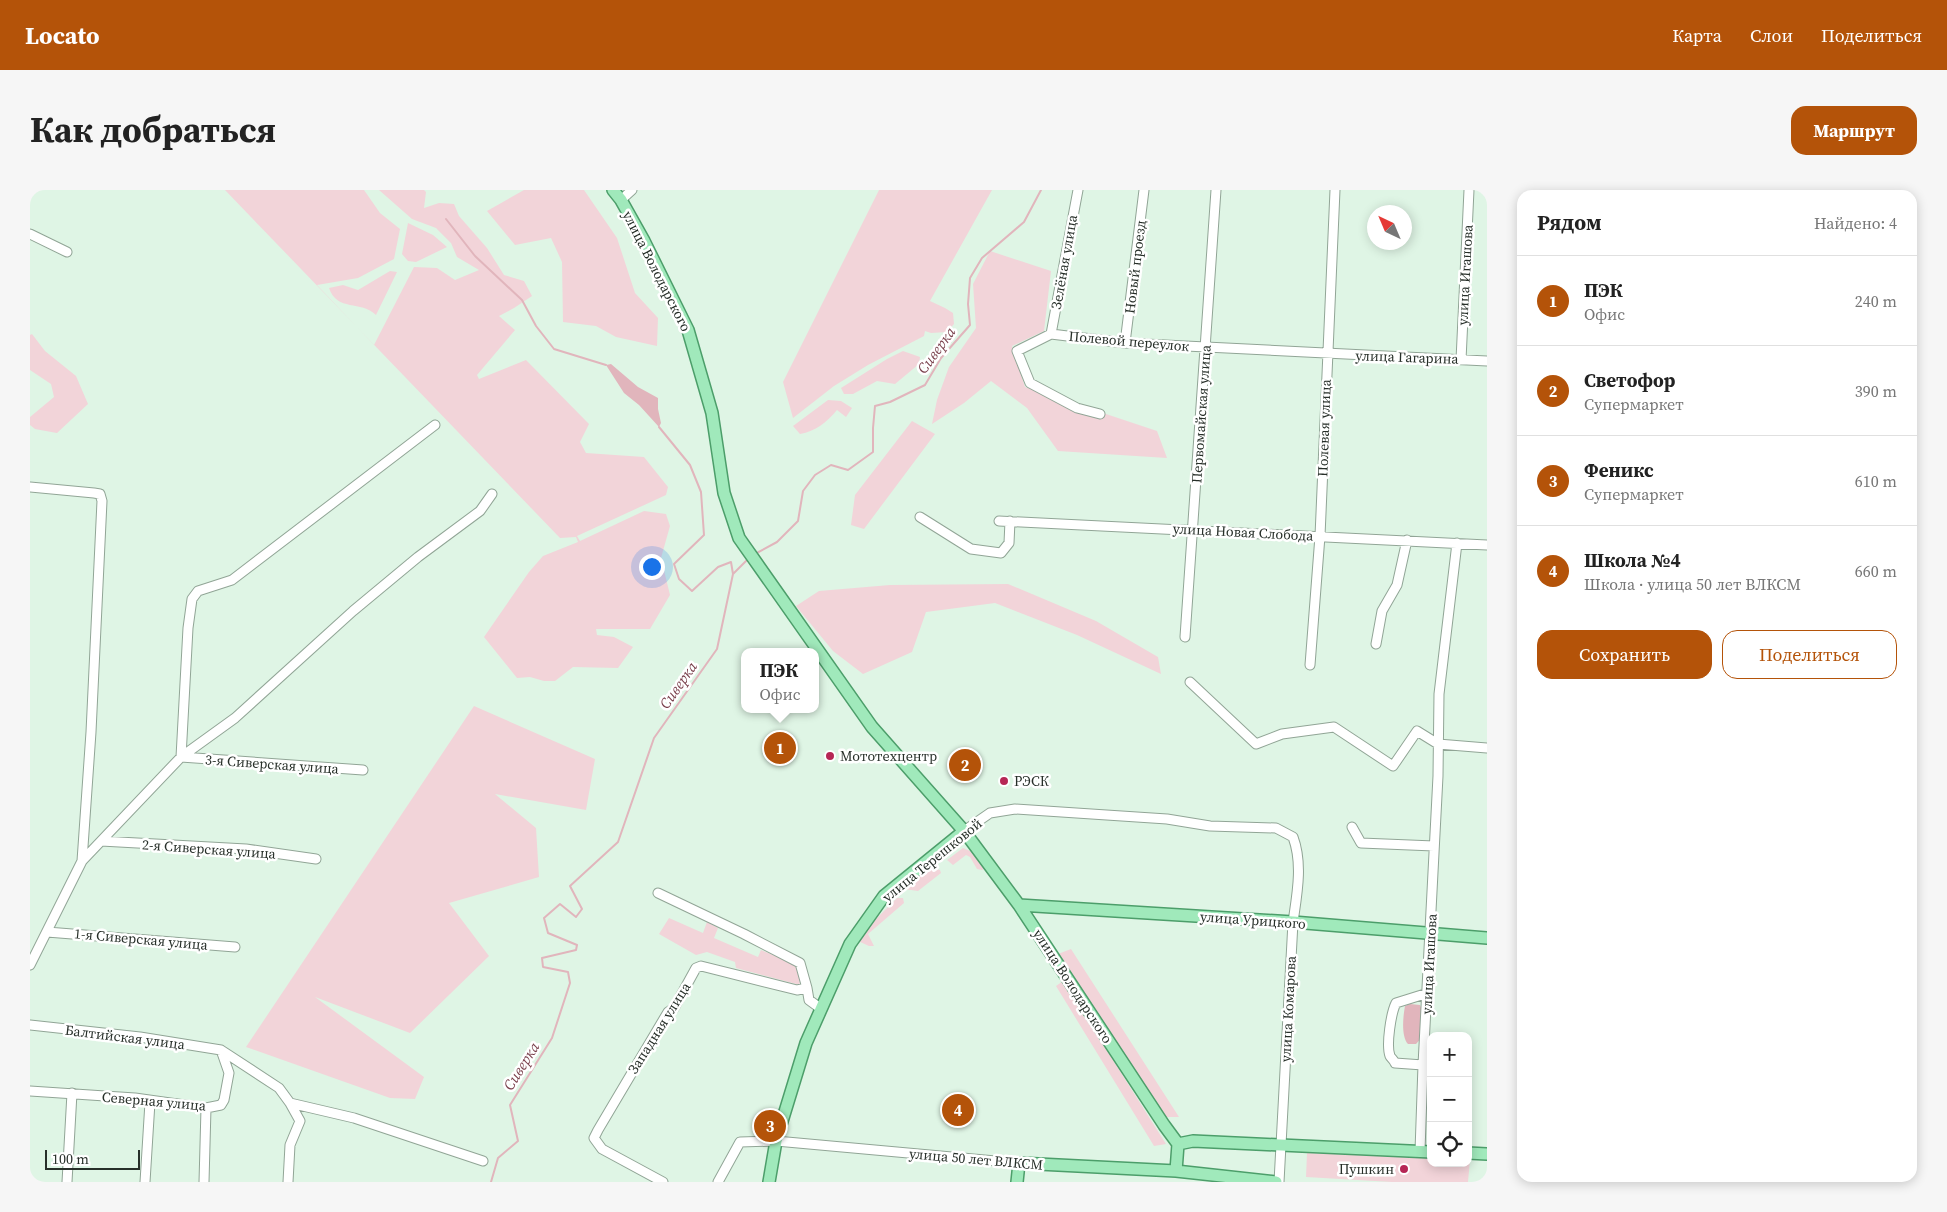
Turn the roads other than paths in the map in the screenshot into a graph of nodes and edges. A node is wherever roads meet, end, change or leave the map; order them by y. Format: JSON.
{"nodes":[{"id":1,"x":613,"y":190,"type":"edge"},
{"id":2,"x":632,"y":190,"type":"edge"},
{"id":3,"x":1078,"y":190,"type":"edge"},
{"id":4,"x":1144,"y":190,"type":"edge"},
{"id":5,"x":1216,"y":190,"type":"edge"},
{"id":6,"x":1335,"y":190,"type":"edge"},
{"id":7,"x":1469,"y":190,"type":"edge"},
{"id":8,"x":621,"y":200,"type":"junction"},
{"id":9,"x":30,"y":234,"type":"edge"},
{"id":10,"x":67,"y":252,"type":"dead end"},
{"id":11,"x":1051,"y":334,"type":"junction"},
{"id":12,"x":1125,"y":344,"type":"junction"},
{"id":13,"x":1206,"y":348,"type":"junction"},
{"id":14,"x":1327,"y":354,"type":"junction"},
{"id":15,"x":1461,"y":360,"type":"junction"},
{"id":16,"x":1487,"y":361,"type":"edge"},
{"id":17,"x":1100,"y":414,"type":"dead end"},
{"id":18,"x":435,"y":425,"type":"dead end"},
{"id":19,"x":30,"y":487,"type":"edge"},
{"id":20,"x":492,"y":494,"type":"dead end"},
{"id":21,"x":920,"y":517,"type":"dead end"},
{"id":22,"x":998,"y":521,"type":"dead end"},
{"id":23,"x":1010,"y":521,"type":"junction"},
{"id":24,"x":1193,"y":529,"type":"junction"},
{"id":25,"x":1320,"y":536,"type":"junction"},
{"id":26,"x":1407,"y":540,"type":"junction"},
{"id":27,"x":1457,"y":543,"type":"junction"},
{"id":28,"x":1487,"y":544,"type":"edge"},
{"id":29,"x":1185,"y":637,"type":"dead end"},
{"id":30,"x":1376,"y":644,"type":"dead end"},
{"id":31,"x":816,"y":648,"type":"edge"},
{"id":32,"x":819,"y":652,"type":"edge"},
{"id":33,"x":1310,"y":665,"type":"dead end"},
{"id":34,"x":1190,"y":682,"type":"dead end"},
{"id":35,"x":1438,"y":744,"type":"junction"},
{"id":36,"x":1487,"y":748,"type":"edge"},
{"id":37,"x":181,"y":757,"type":"junction"},
{"id":38,"x":363,"y":770,"type":"dead end"},
{"id":39,"x":1352,"y":827,"type":"dead end"},
{"id":40,"x":964,"y":831,"type":"junction"},
{"id":41,"x":1293,"y":837,"type":"joint"},
{"id":42,"x":101,"y":841,"type":"junction"},
{"id":43,"x":1434,"y":846,"type":"junction"},
{"id":44,"x":316,"y":859,"type":"dead end"},
{"id":45,"x":82,"y":861,"type":"junction"},
{"id":46,"x":658,"y":893,"type":"dead end"},
{"id":47,"x":1019,"y":905,"type":"junction"},
{"id":48,"x":1292,"y":922,"type":"junction"},
{"id":49,"x":47,"y":932,"type":"junction"},
{"id":50,"x":1430,"y":932,"type":"junction"},
{"id":51,"x":1487,"y":938,"type":"edge"},
{"id":52,"x":236,"y":947,"type":"dead end"},
{"id":53,"x":30,"y":965,"type":"edge"},
{"id":54,"x":808,"y":988,"type":"junction"},
{"id":55,"x":1428,"y":993,"type":"junction"},
{"id":56,"x":820,"y":1008,"type":"junction"},
{"id":57,"x":30,"y":1025,"type":"edge"},
{"id":58,"x":220,"y":1050,"type":"junction"},
{"id":59,"x":1423,"y":1065,"type":"junction"},
{"id":60,"x":30,"y":1092,"type":"edge"},
{"id":61,"x":72,"y":1093,"type":"junction"},
{"id":62,"x":150,"y":1102,"type":"junction"},
{"id":63,"x":290,"y":1103,"type":"junction"},
{"id":64,"x":206,"y":1108,"type":"junction"},
{"id":65,"x":776,"y":1141,"type":"junction"},
{"id":66,"x":1178,"y":1144,"type":"junction"},
{"id":67,"x":1282,"y":1146,"type":"junction"},
{"id":68,"x":1426,"y":1152,"type":"edge"},
{"id":69,"x":1472,"y":1153,"type":"edge"},
{"id":70,"x":1487,"y":1154,"type":"edge"},
{"id":71,"x":483,"y":1161,"type":"dead end"},
{"id":72,"x":1019,"y":1163,"type":"junction"},
{"id":73,"x":1176,"y":1171,"type":"junction"},
{"id":74,"x":68,"y":1182,"type":"edge"},
{"id":75,"x":145,"y":1182,"type":"edge"},
{"id":76,"x":204,"y":1182,"type":"edge"},
{"id":77,"x":288,"y":1182,"type":"edge"},
{"id":78,"x":663,"y":1182,"type":"edge"},
{"id":79,"x":718,"y":1182,"type":"edge"},
{"id":80,"x":769,"y":1182,"type":"edge"},
{"id":81,"x":1018,"y":1182,"type":"edge"},
{"id":82,"x":1278,"y":1182,"type":"edge"}],
"edges":[{"from":1,"to":8,"type":"main road","name":"улица Володарского"},
{"from":2,"to":8,"type":"street"},
{"from":3,"to":11,"type":"street","name":"Зелёная улица"},
{"from":4,"to":12,"type":"street","name":"Новый проезд"},
{"from":5,"to":13,"type":"street","name":"Первомайская улица"},
{"from":6,"to":14,"type":"street","name":"Полевая улица"},
{"from":7,"to":15,"type":"street","name":"улица Игашова"},
{"from":8,"to":31,"type":"main road","name":"улица Володарского"},
{"from":9,"to":10,"type":"street"},
{"from":11,"to":12,"type":"street","name":"Полевой переулок"},
{"from":11,"to":17,"type":"street"},
{"from":12,"to":13,"type":"street","name":"Полевой переулок"},
{"from":13,"to":14,"type":"street","name":"Полевой переулок"},
{"from":13,"to":24,"type":"street","name":"Первомайская улица"},
{"from":14,"to":15,"type":"street","name":"улица Гагарина"},
{"from":14,"to":25,"type":"street","name":"Полевая улица"},
{"from":15,"to":16,"type":"street","name":"улица Гагарина"},
{"from":18,"to":37,"type":"street"},
{"from":19,"to":45,"type":"street"},
{"from":20,"to":37,"type":"street"},
{"from":21,"to":23,"type":"street"},
{"from":22,"to":23,"type":"street","name":"улица Новая Слобода"},
{"from":23,"to":24,"type":"street","name":"улица Новая Слобода"},
{"from":24,"to":25,"type":"street","name":"улица Новая Слобода"},
{"from":24,"to":29,"type":"street","name":"Первомайская улица"},
{"from":25,"to":26,"type":"street","name":"улица Новая Слобода"},
{"from":25,"to":33,"type":"street","name":"Полевая улица"},
{"from":26,"to":27,"type":"street","name":"улица Новая Слобода"},
{"from":26,"to":30,"type":"street"},
{"from":27,"to":28,"type":"street","name":"улица Новая Слобода"},
{"from":27,"to":35,"type":"street","name":"улица Игашова"},
{"from":32,"to":40,"type":"main road","name":"улица Володарского"},
{"from":34,"to":35,"type":"street"},
{"from":35,"to":36,"type":"street"},
{"from":35,"to":43,"type":"street","name":"улица Игашова"},
{"from":37,"to":38,"type":"street","name":"3-я Сиверская улица"},
{"from":37,"to":42,"type":"street"},
{"from":39,"to":43,"type":"street"},
{"from":40,"to":41,"type":"street","name":"улица Терешковой"},
{"from":40,"to":47,"type":"main road","name":"улица Володарского"},
{"from":40,"to":56,"type":"main road","name":"улица Терешковой"},
{"from":41,"to":48,"type":"street","name":"улица Комарова"},
{"from":42,"to":44,"type":"street","name":"2-я Сиверская улица"},
{"from":42,"to":45,"type":"street"},
{"from":43,"to":50,"type":"street","name":"улица Игашова"},
{"from":45,"to":49,"type":"street"},
{"from":46,"to":54,"type":"street"},
{"from":47,"to":48,"type":"main road","name":"улица Урицкого"},
{"from":47,"to":66,"type":"main road","name":"улица Володарского"},
{"from":48,"to":50,"type":"main road","name":"улица Урицкого"},
{"from":48,"to":67,"type":"street","name":"улица Комарова"},
{"from":49,"to":52,"type":"street","name":"1-я Сиверская улица"},
{"from":49,"to":53,"type":"street"},
{"from":50,"to":51,"type":"main road","name":"улица Урицкого"},
{"from":50,"to":55,"type":"street","name":"улица Игашова"},
{"from":54,"to":56,"type":"street"},
{"from":54,"to":78,"type":"street","name":"Западная улица"},
{"from":55,"to":59,"type":"street","name":"улица Игашова"},
{"from":55,"to":59,"type":"street"},
{"from":56,"to":65,"type":"main road","name":"улица Терешковой"},
{"from":57,"to":58,"type":"street","name":"Балтийская улица"},
{"from":58,"to":63,"type":"street"},
{"from":58,"to":64,"type":"street","name":"Северная улица"},
{"from":59,"to":68,"type":"street","name":"улица Игашова"},
{"from":60,"to":61,"type":"street","name":"Северная улица"},
{"from":61,"to":62,"type":"street","name":"Северная улица"},
{"from":61,"to":74,"type":"street"},
{"from":62,"to":64,"type":"street","name":"Северная улица"},
{"from":62,"to":75,"type":"street"},
{"from":63,"to":71,"type":"street"},
{"from":63,"to":77,"type":"street"},
{"from":64,"to":76,"type":"street"},
{"from":65,"to":72,"type":"street","name":"улица 50 лет ВЛКСМ"},
{"from":65,"to":79,"type":"street"},
{"from":65,"to":80,"type":"main road","name":"улица Терешковой"},
{"from":66,"to":67,"type":"main road"},
{"from":66,"to":73,"type":"main road"},
{"from":67,"to":68,"type":"main road"},
{"from":67,"to":82,"type":"street","name":"улица Комарова"},
{"from":69,"to":70,"type":"main road"},
{"from":72,"to":73,"type":"main road","name":"улица 50 лет ВЛКСМ"},
{"from":72,"to":81,"type":"main road"},
{"from":73,"to":82,"type":"main road","name":"улица 50 лет ВЛКСМ"}]}
